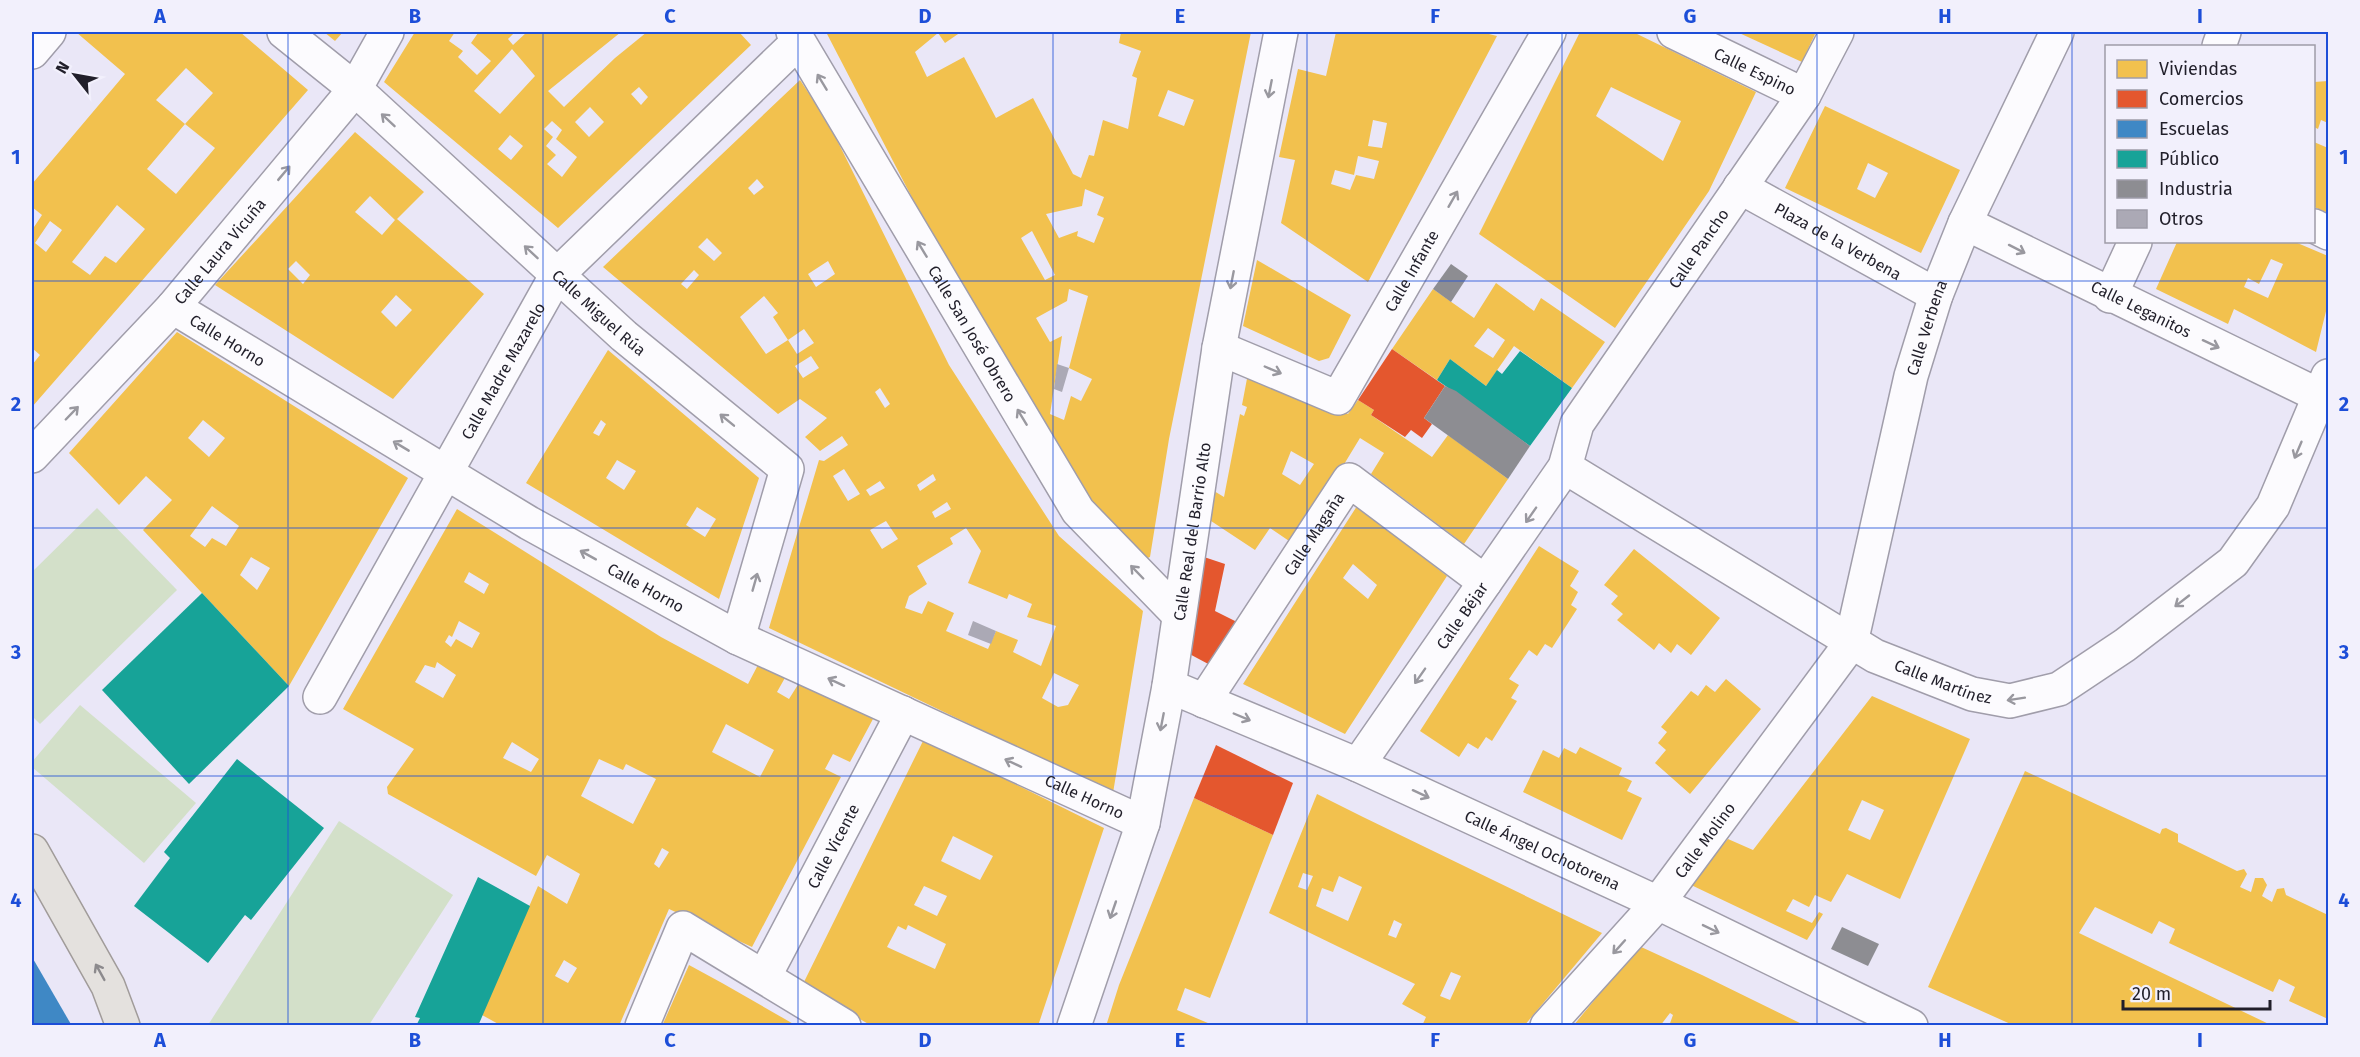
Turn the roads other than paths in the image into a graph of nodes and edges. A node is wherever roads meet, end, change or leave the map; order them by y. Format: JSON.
{"nodes":[{"id":1,"x":49,"y":32,"type":"edge"},
{"id":2,"x":284,"y":32,"type":"edge"},
{"id":3,"x":387,"y":32,"type":"edge"},
{"id":4,"x":1281,"y":32,"type":"edge"},
{"id":5,"x":1549,"y":32,"type":"edge"},
{"id":6,"x":1674,"y":32,"type":"edge"},
{"id":7,"x":1836,"y":32,"type":"edge"},
{"id":8,"x":2057,"y":32,"type":"edge"},
{"id":9,"x":796,"y":37,"type":"edge"},
{"id":10,"x":32,"y":52,"type":"edge"},
{"id":11,"x":355,"y":89,"type":"junction"},
{"id":12,"x":1804,"y":95,"type":"junction"},
{"id":13,"x":1740,"y":187,"type":"junction"},
{"id":14,"x":1965,"y":223,"type":"junction"},
{"id":15,"x":2135,"y":243,"type":"edge"},
{"id":16,"x":556,"y":276,"type":"junction"},
{"id":17,"x":1936,"y":295,"type":"junction"},
{"id":18,"x":2110,"y":296,"type":"junction"},
{"id":19,"x":173,"y":307,"type":"junction"},
{"id":20,"x":1219,"y":348,"type":"junction"},
{"id":21,"x":2324,"y":386,"type":"edge"},
{"id":22,"x":32,"y":456,"type":"edge"},
{"id":23,"x":1565,"y":467,"type":"junction"},
{"id":24,"x":446,"y":473,"type":"junction"},
{"id":25,"x":1485,"y":582,"type":"junction"},
{"id":26,"x":1178,"y":614,"type":"junction"},
{"id":27,"x":738,"y":638,"type":"junction"},
{"id":28,"x":1851,"y":643,"type":"junction"},
{"id":29,"x":1169,"y":686,"type":"junction"},
{"id":30,"x":320,"y":696,"type":"dead end"},
{"id":31,"x":1204,"y":701,"type":"junction"},
{"id":32,"x":903,"y":713,"type":"junction"},
{"id":33,"x":1358,"y":765,"type":"junction"},
{"id":34,"x":1143,"y":823,"type":"junction"},
{"id":35,"x":32,"y":851,"type":"edge"},
{"id":36,"x":1658,"y":903,"type":"junction"},
{"id":37,"x":764,"y":977,"type":"junction"},
{"id":38,"x":1872,"y":1017,"type":"edge"},
{"id":39,"x":123,"y":1026,"type":"edge"},
{"id":40,"x":642,"y":1026,"type":"edge"},
{"id":41,"x":844,"y":1026,"type":"edge"},
{"id":42,"x":1074,"y":1026,"type":"edge"},
{"id":43,"x":1547,"y":1026,"type":"edge"},
{"id":44,"x":1911,"y":1026,"type":"edge"}],
"edges":[{"from":1,"to":10,"type":"street"},
{"from":2,"to":11,"type":"street","name":"Calle Miguel Rúa"},
{"from":3,"to":11,"type":"street","name":"Calle Laura Vicuña"},
{"from":4,"to":20,"type":"street","name":"Calle Real del Barrio Alto","one_way":true},
{"from":20,"to":5,"type":"street","name":"Calle Infante","one_way":true},
{"from":6,"to":12,"type":"street","name":"Calle Espino"},
{"from":7,"to":12,"type":"street","name":"Calle Pancho"},
{"from":8,"to":14,"type":"street","name":"Calle Verbena"},
{"from":9,"to":16,"type":"street","name":"Calle Madre Mazarelo"},
{"from":26,"to":9,"type":"street","name":"Calle San José Obrero","one_way":true},
{"from":16,"to":11,"type":"street","name":"Calle Miguel Rúa","one_way":true},
{"from":19,"to":11,"type":"street","name":"Calle Laura Vicuña","one_way":true},
{"from":12,"to":13,"type":"street","name":"Calle Pancho"},
{"from":13,"to":17,"type":"street","name":"Plaza de la Verbena"},
{"from":13,"to":23,"type":"street","name":"Calle Pancho"},
{"from":14,"to":17,"type":"street","name":"Calle Verbena"},
{"from":14,"to":18,"type":"street","name":"Calle Leganitos","one_way":true},
{"from":15,"to":18,"type":"street"},
{"from":16,"to":24,"type":"street","name":"Calle Madre Mazarelo"},
{"from":27,"to":16,"type":"street","name":"Calle Miguel Rúa","one_way":true},
{"from":17,"to":28,"type":"street","name":"Calle Verbena"},
{"from":18,"to":21,"type":"street","name":"Calle Leganitos","one_way":true},
{"from":22,"to":19,"type":"street","name":"Calle Laura Vicuña","one_way":true},
{"from":24,"to":19,"type":"street","name":"Calle Horno","one_way":true},
{"from":20,"to":26,"type":"street","name":"Calle Real del Barrio Alto"},
{"from":21,"to":28,"type":"street","name":"Calle Martínez","one_way":true},
{"from":23,"to":25,"type":"street","name":"Calle Béjar","one_way":true},
{"from":23,"to":28,"type":"street","name":"Calle Martínez"},
{"from":27,"to":24,"type":"street","name":"Calle Horno","one_way":true},
{"from":24,"to":30,"type":"street","name":"Calle Madre Mazarelo"},
{"from":25,"to":31,"type":"street","name":"Calle Magaña"},
{"from":25,"to":33,"type":"street","name":"Calle Béjar","one_way":true},
{"from":26,"to":29,"type":"street","name":"Calle Real del Barrio Alto"},
{"from":32,"to":27,"type":"street","name":"Calle Horno","one_way":true},
{"from":28,"to":36,"type":"street","name":"Calle Molino"},
{"from":29,"to":31,"type":"street","name":"Calle Ángel Ochotorena"},
{"from":29,"to":34,"type":"street","name":"Calle Real del Barrio Alto","one_way":true},
{"from":31,"to":33,"type":"street","name":"Calle Ángel Ochotorena","one_way":true},
{"from":34,"to":32,"type":"street","name":"Calle Horno","one_way":true},
{"from":32,"to":37,"type":"street","name":"Calle Vicente"},
{"from":33,"to":36,"type":"street","name":"Calle Ángel Ochotorena","one_way":true},
{"from":34,"to":42,"type":"street","name":"Calle Real del Barrio Alto","one_way":true},
{"from":39,"to":35,"type":"main road","one_way":true},
{"from":36,"to":38,"type":"street","name":"Calle Ángel Ochotorena","one_way":true},
{"from":36,"to":43,"type":"street","name":"Calle Molino","one_way":true},
{"from":37,"to":40,"type":"street"},
{"from":37,"to":41,"type":"street"},
{"from":38,"to":44,"type":"street","name":"Calle Ángel Ochotorena"}]}
